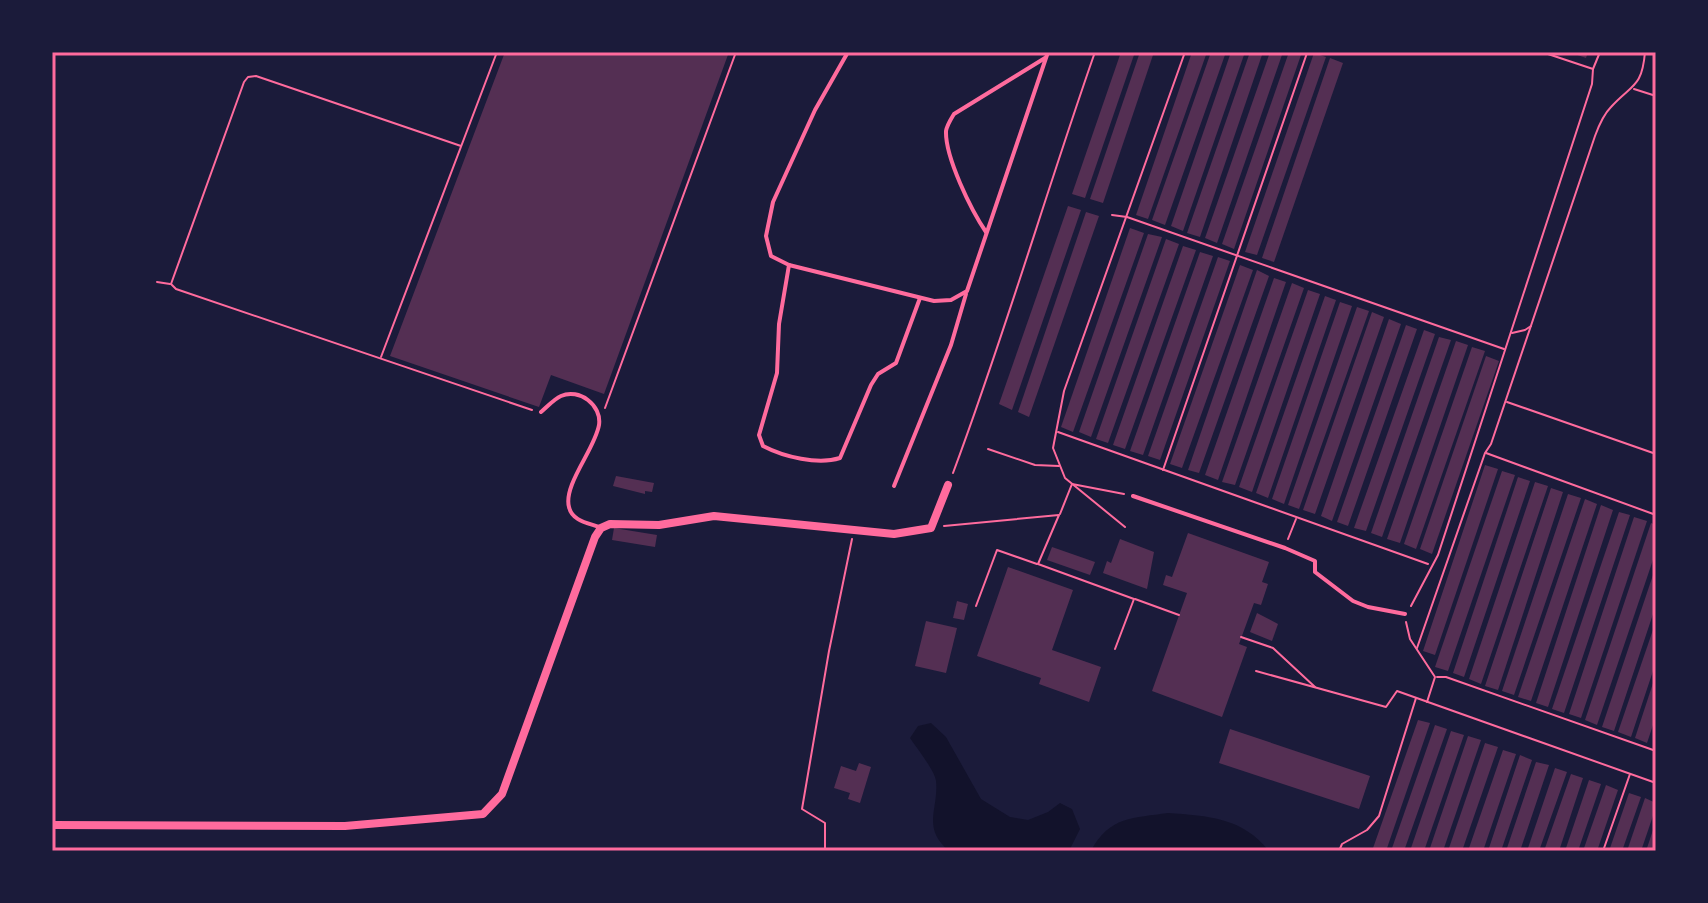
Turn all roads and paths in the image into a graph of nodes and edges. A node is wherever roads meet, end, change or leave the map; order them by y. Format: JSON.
{"nodes":[{"id":1,"x":497,"y":52,"type":"edge"},
{"id":2,"x":736,"y":52,"type":"edge"},
{"id":3,"x":848,"y":52,"type":"edge"},
{"id":4,"x":1095,"y":52,"type":"edge"},
{"id":5,"x":1185,"y":52,"type":"edge"},
{"id":6,"x":1542,"y":52,"type":"edge"},
{"id":7,"x":1600,"y":52,"type":"edge"},
{"id":8,"x":1645,"y":52,"type":"edge"},
{"id":9,"x":1307,"y":53,"type":"edge"},
{"id":10,"x":1048,"y":54,"type":"edge"},
{"id":11,"x":1593,"y":69,"type":"junction"},
{"id":12,"x":1633,"y":89,"type":"junction"},
{"id":13,"x":1656,"y":96,"type":"edge"},
{"id":14,"x":461,"y":146,"type":"junction"},
{"id":15,"x":1112,"y":215,"type":"dead end"},
{"id":16,"x":1127,"y":217,"type":"junction"},
{"id":17,"x":987,"y":233,"type":"junction"},
{"id":18,"x":1238,"y":255,"type":"junction"},
{"id":19,"x":789,"y":265,"type":"junction"},
{"id":20,"x":157,"y":282,"type":"dead end"},
{"id":21,"x":171,"y":284,"type":"junction"},
{"id":22,"x":967,"y":291,"type":"junction"},
{"id":23,"x":920,"y":298,"type":"junction"},
{"id":24,"x":1531,"y":326,"type":"junction"},
{"id":25,"x":1511,"y":333,"type":"junction"},
{"id":26,"x":1506,"y":349,"type":"junction"},
{"id":27,"x":381,"y":359,"type":"junction"},
{"id":28,"x":1506,"y":401,"type":"junction"},
{"id":29,"x":541,"y":412,"type":"joint"},
{"id":30,"x":599,"y":425,"type":"junction"},
{"id":31,"x":1056,"y":432,"type":"junction"},
{"id":32,"x":988,"y":449,"type":"dead end"},
{"id":33,"x":1485,"y":453,"type":"junction"},
{"id":34,"x":1656,"y":454,"type":"edge"},
{"id":35,"x":1061,"y":466,"type":"junction"},
{"id":36,"x":1163,"y":470,"type":"junction"},
{"id":37,"x":1072,"y":484,"type":"junction"},
{"id":38,"x":948,"y":485,"type":"joint"},
{"id":39,"x":894,"y":486,"type":"dead end"},
{"id":40,"x":1133,"y":496,"type":"joint"},
{"id":41,"x":1059,"y":515,"type":"junction"},
{"id":42,"x":1656,"y":515,"type":"edge"},
{"id":43,"x":1296,"y":517,"type":"junction"},
{"id":44,"x":1125,"y":527,"type":"dead end"},
{"id":45,"x":601,"y":528,"type":"junction"},
{"id":46,"x":931,"y":528,"type":"junction"},
{"id":47,"x":854,"y":530,"type":"junction"},
{"id":48,"x":1285,"y":548,"type":"junction"},
{"id":49,"x":1038,"y":564,"type":"junction"},
{"id":50,"x":1431,"y":565,"type":"junction"},
{"id":51,"x":1134,"y":599,"type":"junction"},
{"id":52,"x":976,"y":606,"type":"dead end"},
{"id":53,"x":1405,"y":614,"type":"junction"},
{"id":54,"x":1179,"y":615,"type":"dead end"},
{"id":55,"x":1241,"y":637,"type":"dead end"},
{"id":56,"x":1115,"y":649,"type":"dead end"},
{"id":57,"x":1417,"y":649,"type":"junction"},
{"id":58,"x":1256,"y":671,"type":"dead end"},
{"id":59,"x":1435,"y":677,"type":"junction"},
{"id":60,"x":1316,"y":687,"type":"junction"},
{"id":61,"x":1416,"y":698,"type":"junction"},
{"id":62,"x":1427,"y":702,"type":"junction"},
{"id":63,"x":1656,"y":751,"type":"edge"},
{"id":64,"x":1630,"y":774,"type":"junction"},
{"id":65,"x":1656,"y":783,"type":"edge"},
{"id":66,"x":52,"y":825,"type":"edge"},
{"id":67,"x":825,"y":851,"type":"edge"},
{"id":68,"x":1339,"y":851,"type":"edge"},
{"id":69,"x":1603,"y":851,"type":"edge"}],
"edges":[{"from":1,"to":14,"type":"path"},
{"from":2,"to":30,"type":"path"},
{"from":3,"to":19,"type":"lane"},
{"from":4,"to":38,"type":"path"},
{"from":5,"to":16,"type":"path"},
{"from":6,"to":11,"type":"path"},
{"from":7,"to":11,"type":"path"},
{"from":8,"to":12,"type":"path"},
{"from":9,"to":18,"type":"path"},
{"from":10,"to":17,"type":"lane"},
{"from":10,"to":17,"type":"lane"},
{"from":11,"to":25,"type":"path"},
{"from":12,"to":13,"type":"path"},
{"from":12,"to":24,"type":"path"},
{"from":14,"to":21,"type":"path"},
{"from":14,"to":27,"type":"path"},
{"from":15,"to":16,"type":"path"},
{"from":16,"to":18,"type":"path"},
{"from":16,"to":31,"type":"path"},
{"from":17,"to":22,"type":"lane"},
{"from":18,"to":26,"type":"path"},
{"from":18,"to":36,"type":"path"},
{"from":19,"to":23,"type":"lane"},
{"from":19,"to":23,"type":"lane"},
{"from":20,"to":21,"type":"path"},
{"from":21,"to":27,"type":"path"},
{"from":22,"to":23,"type":"lane"},
{"from":22,"to":39,"type":"lane"},
{"from":24,"to":25,"type":"path"},
{"from":24,"to":28,"type":"path"},
{"from":25,"to":26,"type":"path"},
{"from":26,"to":50,"type":"path"},
{"from":27,"to":29,"type":"path"},
{"from":28,"to":33,"type":"path"},
{"from":28,"to":34,"type":"path"},
{"from":29,"to":30,"type":"lane"},
{"from":30,"to":45,"type":"lane"},
{"from":31,"to":35,"type":"path"},
{"from":31,"to":36,"type":"path"},
{"from":32,"to":35,"type":"path"},
{"from":33,"to":42,"type":"path"},
{"from":33,"to":57,"type":"path"},
{"from":35,"to":37,"type":"path"},
{"from":36,"to":43,"type":"path"},
{"from":37,"to":40,"type":"path"},
{"from":37,"to":41,"type":"path"},
{"from":37,"to":44,"type":"path"},
{"from":38,"to":46,"type":"street"},
{"from":40,"to":48,"type":"lane"},
{"from":41,"to":46,"type":"path"},
{"from":41,"to":49,"type":"path"},
{"from":43,"to":48,"type":"path"},
{"from":43,"to":50,"type":"path"},
{"from":45,"to":47,"type":"street"},
{"from":45,"to":66,"type":"street"},
{"from":46,"to":47,"type":"street"},
{"from":47,"to":67,"type":"path"},
{"from":48,"to":53,"type":"lane"},
{"from":49,"to":51,"type":"path"},
{"from":49,"to":52,"type":"path"},
{"from":50,"to":53,"type":"path"},
{"from":51,"to":54,"type":"path"},
{"from":51,"to":56,"type":"path"},
{"from":53,"to":57,"type":"path"},
{"from":55,"to":60,"type":"path"},
{"from":57,"to":59,"type":"path"},
{"from":58,"to":60,"type":"path"},
{"from":59,"to":62,"type":"path"},
{"from":59,"to":63,"type":"path"},
{"from":60,"to":61,"type":"path"},
{"from":61,"to":62,"type":"path"},
{"from":61,"to":68,"type":"path"},
{"from":62,"to":64,"type":"path"},
{"from":64,"to":65,"type":"path"},
{"from":64,"to":69,"type":"path"}]}
